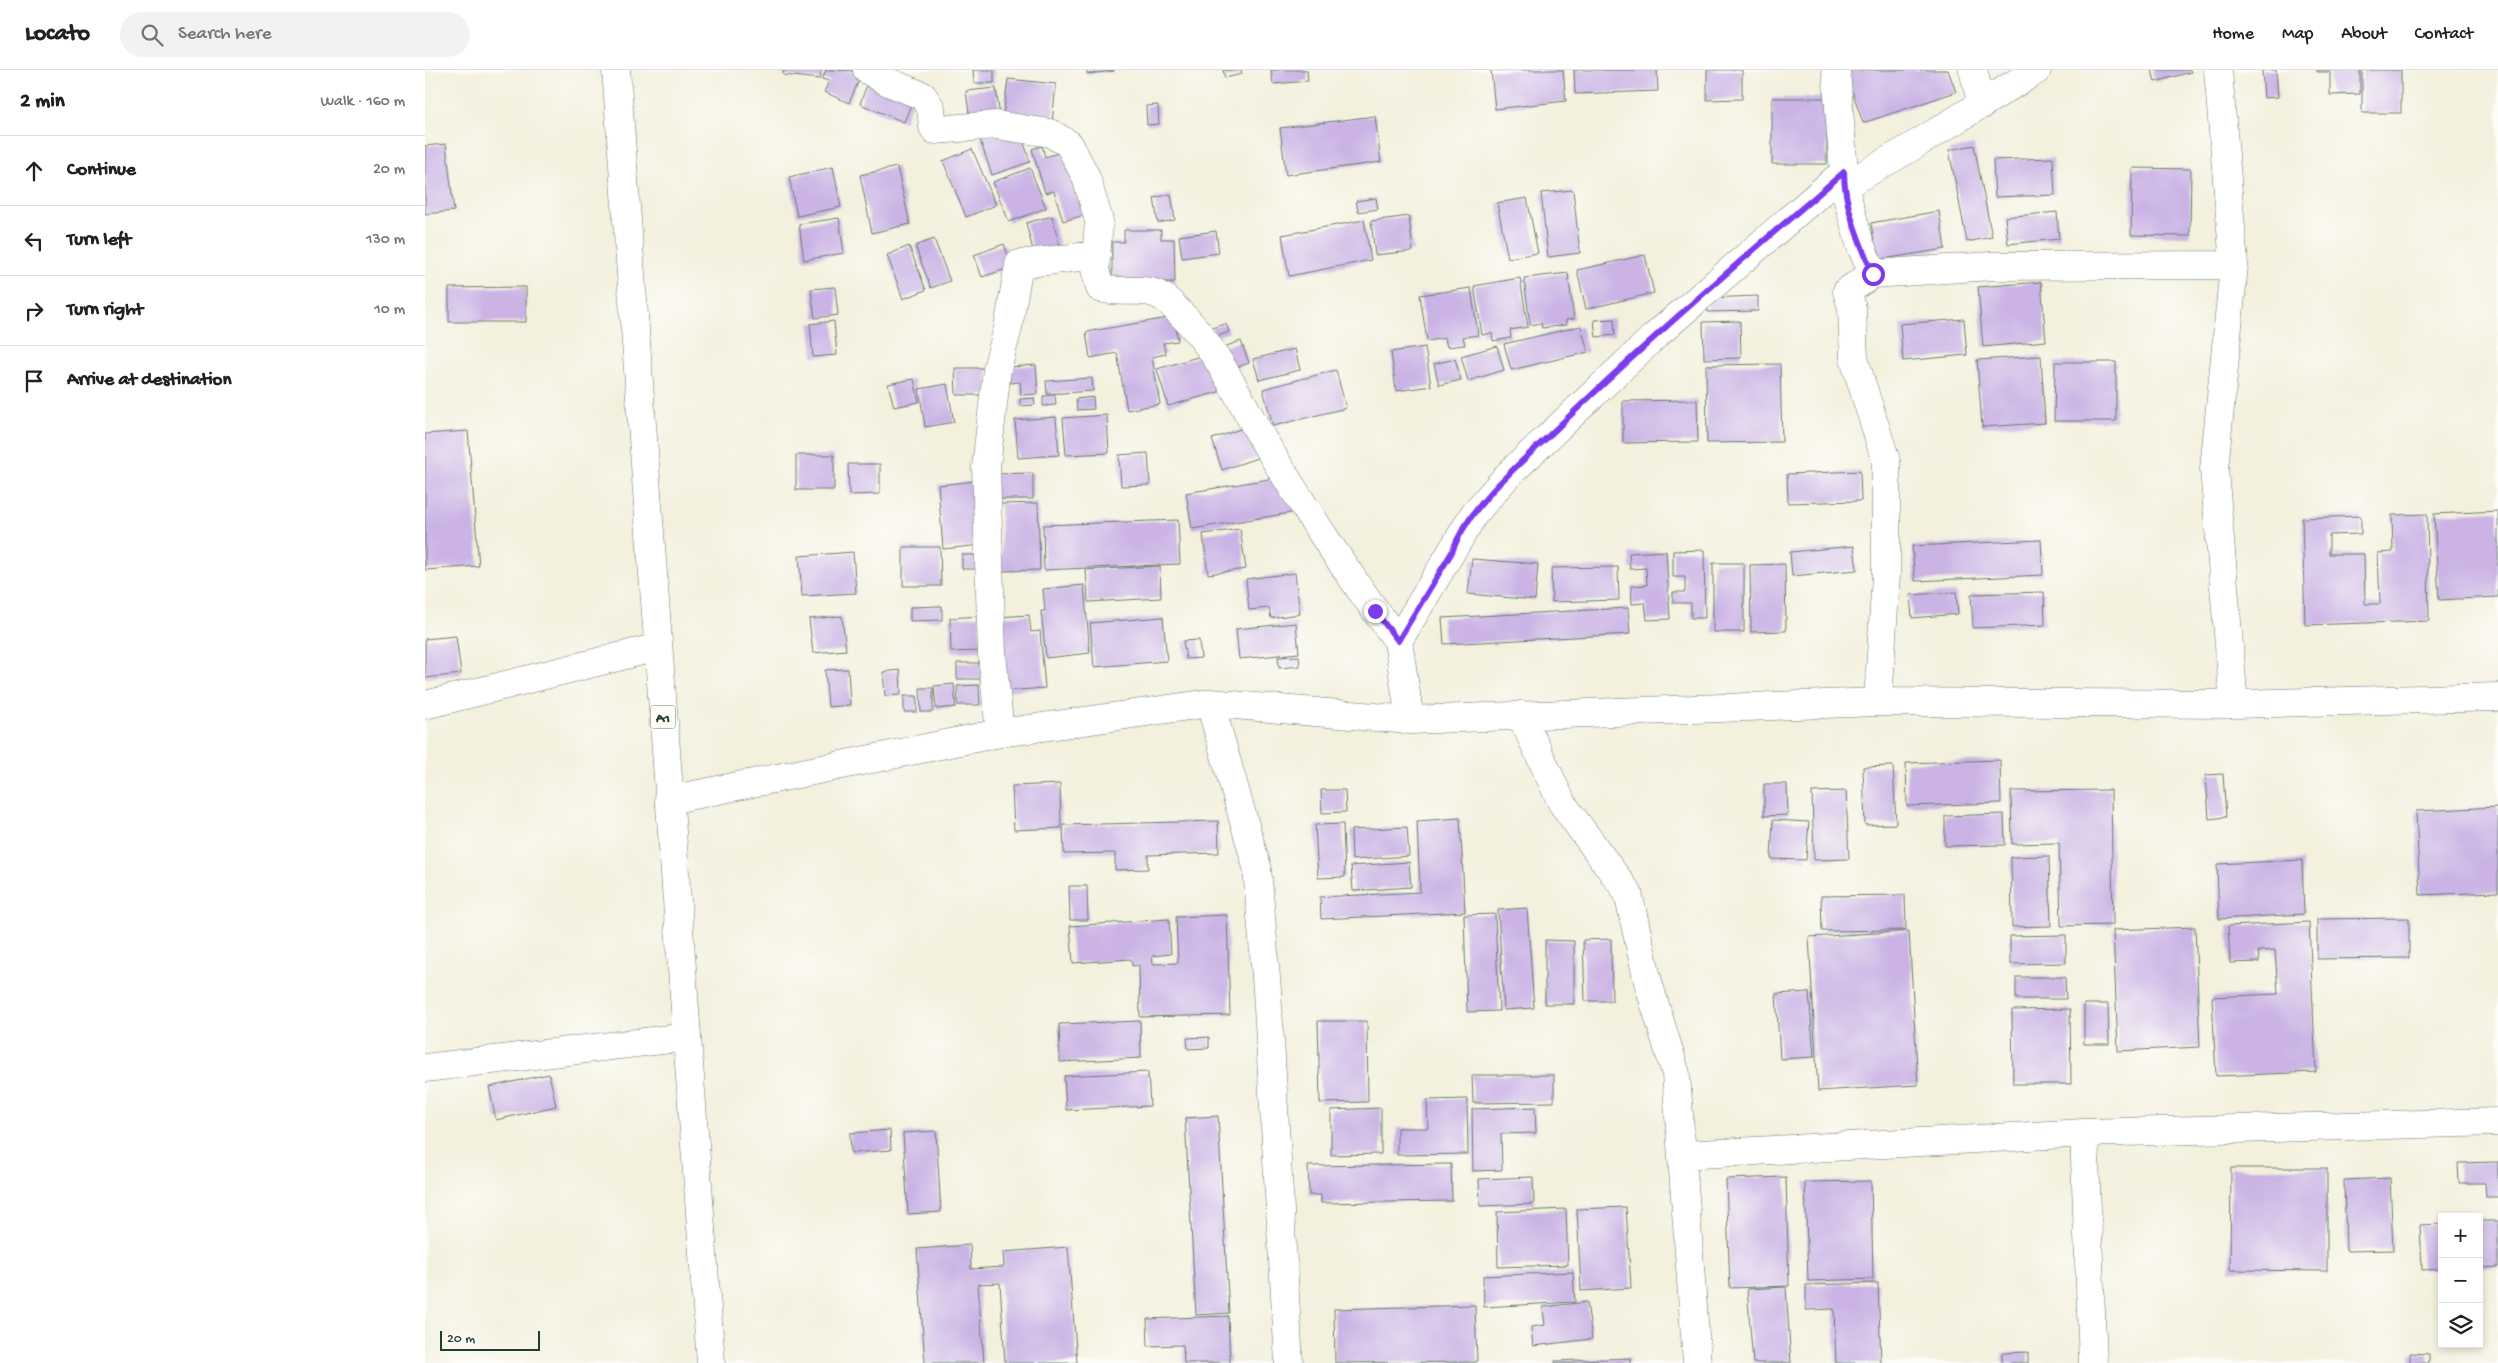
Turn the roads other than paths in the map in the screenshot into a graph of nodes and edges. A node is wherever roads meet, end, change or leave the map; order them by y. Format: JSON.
{"nodes":[{"id":1,"x":616,"y":70,"type":"edge"},
{"id":2,"x":867,"y":70,"type":"edge"},
{"id":3,"x":1836,"y":70,"type":"edge"},
{"id":4,"x":1973,"y":70,"type":"edge"},
{"id":5,"x":2037,"y":70,"type":"edge"},
{"id":6,"x":2218,"y":70,"type":"edge"},
{"id":7,"x":1981,"y":104,"type":"junction"},
{"id":8,"x":1844,"y":179,"type":"junction"},
{"id":9,"x":1097,"y":255,"type":"junction"},
{"id":10,"x":2233,"y":264,"type":"junction"},
{"id":11,"x":1873,"y":274,"type":"junction"},
{"id":12,"x":1398,"y":641,"type":"junction"},
{"id":13,"x":658,"y":647,"type":"junction"},
{"id":14,"x":2498,"y":697,"type":"edge"},
{"id":15,"x":1878,"y":702,"type":"junction"},
{"id":16,"x":1210,"y":703,"type":"junction"},
{"id":17,"x":2234,"y":704,"type":"junction"},
{"id":18,"x":425,"y":705,"type":"edge"},
{"id":19,"x":1521,"y":715,"type":"junction"},
{"id":20,"x":1410,"y":720,"type":"junction"},
{"id":21,"x":1000,"y":733,"type":"junction"},
{"id":22,"x":669,"y":800,"type":"junction"},
{"id":23,"x":687,"y":1037,"type":"junction"},
{"id":24,"x":425,"y":1068,"type":"edge"},
{"id":25,"x":2498,"y":1122,"type":"edge"},
{"id":26,"x":2084,"y":1133,"type":"junction"},
{"id":27,"x":1683,"y":1155,"type":"junction"},
{"id":28,"x":711,"y":1363,"type":"edge"},
{"id":29,"x":1289,"y":1363,"type":"edge"},
{"id":30,"x":1697,"y":1363,"type":"edge"},
{"id":31,"x":2093,"y":1363,"type":"edge"}],
"edges":[{"from":1,"to":13,"type":"main road","number":"A1"},
{"from":2,"to":9,"type":"main road"},
{"from":3,"to":8,"type":"main road"},
{"from":4,"to":7,"type":"main road"},
{"from":5,"to":7,"type":"main road"},
{"from":6,"to":10,"type":"main road"},
{"from":7,"to":8,"type":"main road"},
{"from":8,"to":11,"type":"main road"},
{"from":8,"to":12,"type":"main road"},
{"from":9,"to":12,"type":"main road"},
{"from":9,"to":21,"type":"main road"},
{"from":10,"to":11,"type":"main road"},
{"from":10,"to":17,"type":"main road"},
{"from":11,"to":15,"type":"main road"},
{"from":12,"to":20,"type":"main road"},
{"from":13,"to":18,"type":"main road"},
{"from":13,"to":22,"type":"main road","number":"A1"},
{"from":14,"to":17,"type":"main road"},
{"from":15,"to":17,"type":"main road"},
{"from":15,"to":19,"type":"main road"},
{"from":16,"to":20,"type":"main road"},
{"from":16,"to":21,"type":"main road"},
{"from":16,"to":29,"type":"main road"},
{"from":19,"to":20,"type":"main road"},
{"from":19,"to":27,"type":"main road"},
{"from":21,"to":22,"type":"main road"},
{"from":22,"to":23,"type":"main road","number":"A1"},
{"from":23,"to":24,"type":"main road"},
{"from":23,"to":28,"type":"main road","number":"A1"},
{"from":25,"to":26,"type":"main road"},
{"from":26,"to":27,"type":"main road"},
{"from":26,"to":31,"type":"main road"},
{"from":27,"to":30,"type":"main road"}]}
